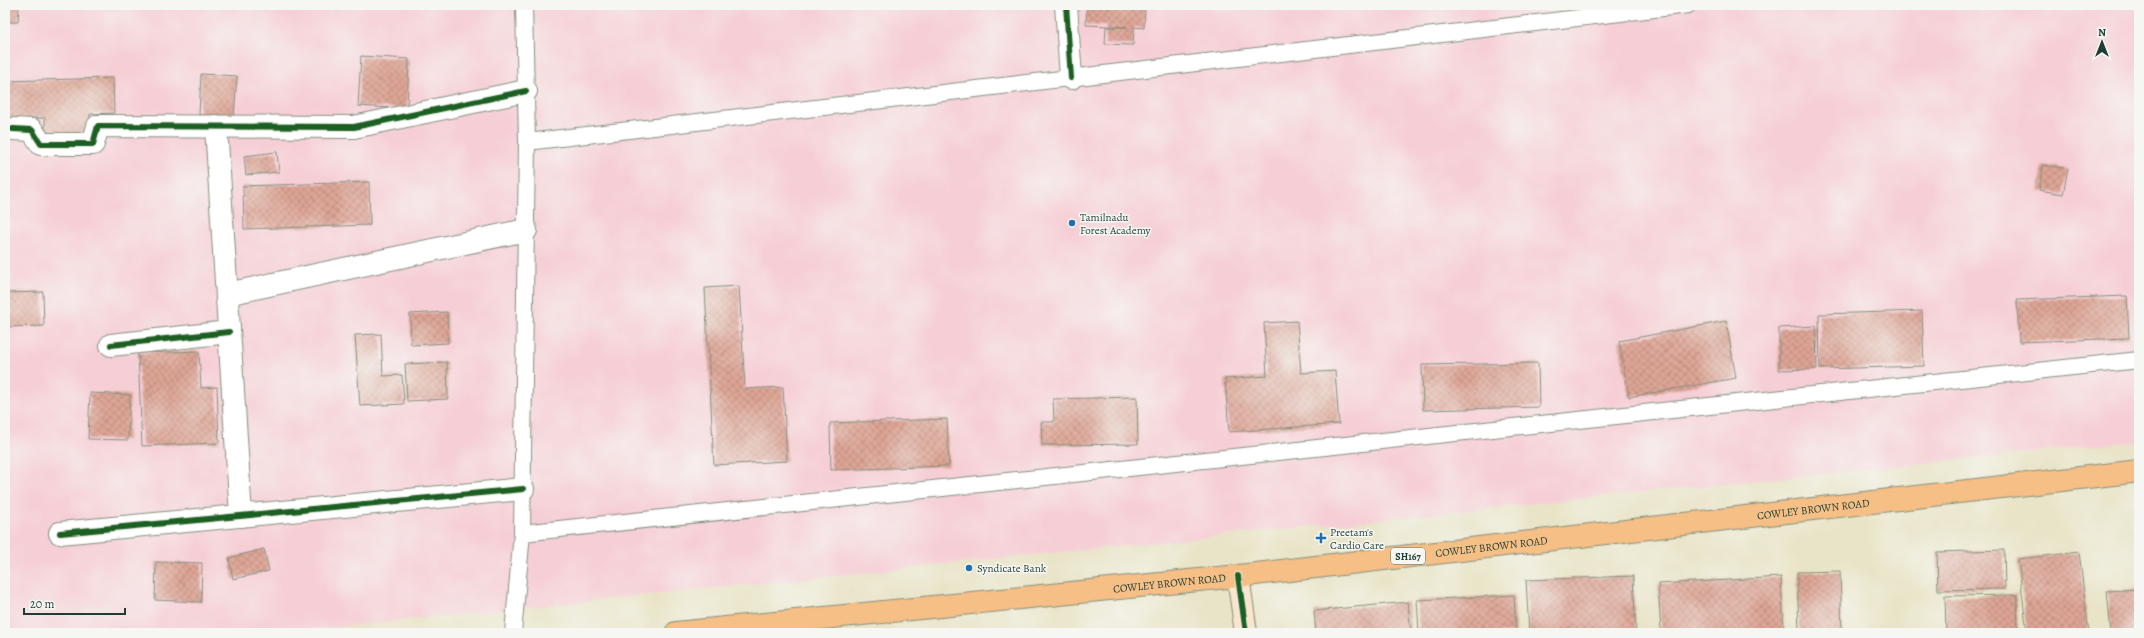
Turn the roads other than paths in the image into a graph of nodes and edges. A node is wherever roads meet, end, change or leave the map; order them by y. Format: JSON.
{"nodes":[{"id":1,"x":524,"y":5,"type":"edge"},
{"id":2,"x":1066,"y":5,"type":"edge"},
{"id":3,"x":1688,"y":5,"type":"edge"},
{"id":4,"x":1071,"y":78,"type":"junction"},
{"id":5,"x":526,"y":91,"type":"junction"},
{"id":6,"x":216,"y":126,"type":"junction"},
{"id":7,"x":12,"y":130,"type":"dead end"},
{"id":8,"x":527,"y":142,"type":"junction"},
{"id":9,"x":526,"y":230,"type":"junction"},
{"id":10,"x":227,"y":294,"type":"junction"},
{"id":11,"x":229,"y":332,"type":"junction"},
{"id":12,"x":111,"y":345,"type":"dead end"},
{"id":13,"x":2139,"y":360,"type":"edge"},
{"id":14,"x":2139,"y":471,"type":"edge"},
{"id":15,"x":523,"y":489,"type":"junction"},
{"id":16,"x":241,"y":516,"type":"junction"},
{"id":17,"x":60,"y":533,"type":"dead end"},
{"id":18,"x":522,"y":533,"type":"junction"},
{"id":19,"x":1238,"y":576,"type":"junction"},
{"id":20,"x":513,"y":633,"type":"edge"},
{"id":21,"x":676,"y":633,"type":"edge"},
{"id":22,"x":1246,"y":633,"type":"edge"}],
"edges":[{"from":1,"to":5,"type":"lane"},
{"from":2,"to":4,"type":"street"},
{"from":3,"to":4,"type":"lane"},
{"from":4,"to":8,"type":"lane"},
{"from":5,"to":6,"type":"street"},
{"from":5,"to":8,"type":"lane"},
{"from":6,"to":7,"type":"street"},
{"from":6,"to":10,"type":"street"},
{"from":8,"to":9,"type":"lane"},
{"from":9,"to":10,"type":"street"},
{"from":9,"to":15,"type":"lane"},
{"from":10,"to":11,"type":"street"},
{"from":11,"to":12,"type":"street"},
{"from":11,"to":16,"type":"street"},
{"from":13,"to":18,"type":"lane"},
{"from":14,"to":19,"type":"main road","name":"COWLEY BROWN ROAD","number":"SH167"},
{"from":15,"to":16,"type":"street"},
{"from":15,"to":18,"type":"lane"},
{"from":16,"to":17,"type":"street"},
{"from":18,"to":20,"type":"lane"},
{"from":19,"to":21,"type":"main road","name":"COWLEY BROWN ROAD","number":"SH167"},
{"from":19,"to":22,"type":"street"}]}
